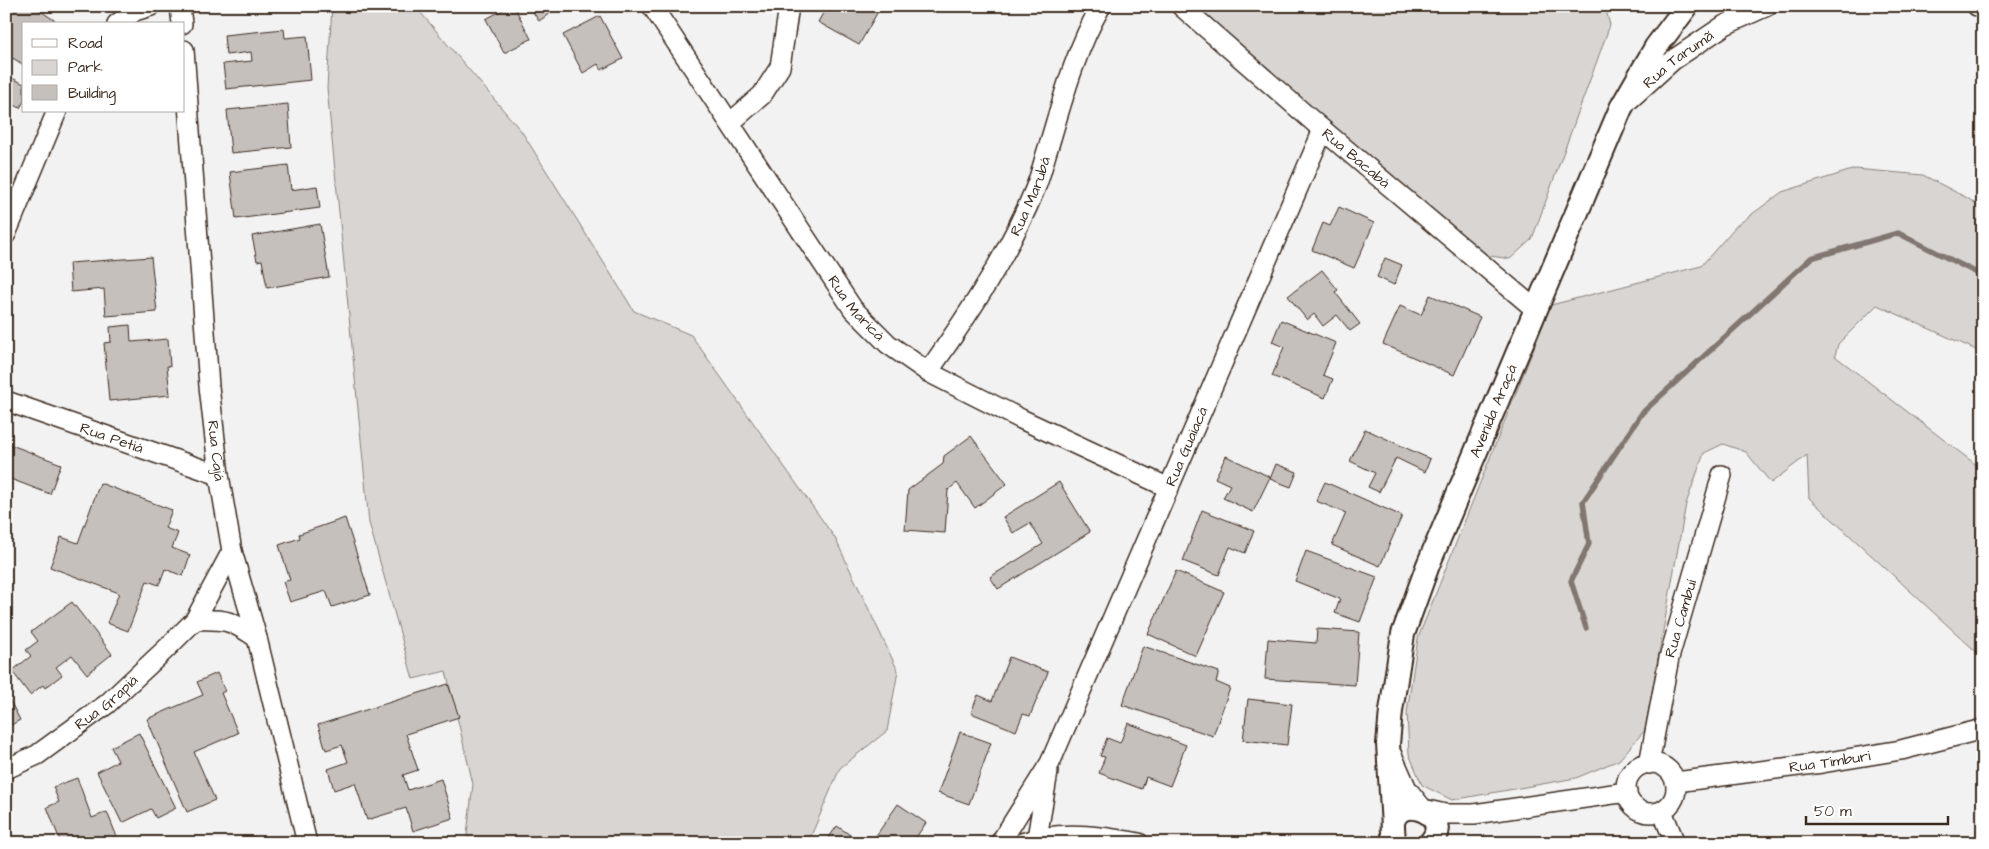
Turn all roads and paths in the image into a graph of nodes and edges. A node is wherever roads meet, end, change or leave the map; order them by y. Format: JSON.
{"nodes":[{"id":1,"x":151,"y":6,"type":"edge"},
{"id":2,"x":180,"y":6,"type":"edge"},
{"id":3,"x":652,"y":6,"type":"edge"},
{"id":4,"x":789,"y":6,"type":"edge"},
{"id":5,"x":1101,"y":6,"type":"edge"},
{"id":6,"x":1181,"y":6,"type":"edge"},
{"id":7,"x":1687,"y":6,"type":"edge"},
{"id":8,"x":1767,"y":6,"type":"edge"},
{"id":9,"x":1977,"y":6,"type":"edge"},
{"id":10,"x":1983,"y":8,"type":"edge"},
{"id":11,"x":120,"y":22,"type":"edge"},
{"id":12,"x":182,"y":22,"type":"edge"},
{"id":13,"x":185,"y":63,"type":"edge"},
{"id":14,"x":1621,"y":108,"type":"junction"},
{"id":15,"x":57,"y":112,"type":"edge"},
{"id":16,"x":730,"y":123,"type":"junction"},
{"id":17,"x":1323,"y":130,"type":"junction"},
{"id":18,"x":6,"y":234,"type":"edge"},
{"id":19,"x":1535,"y":309,"type":"junction"},
{"id":20,"x":928,"y":372,"type":"junction"},
{"id":21,"x":6,"y":401,"type":"edge"},
{"id":22,"x":219,"y":475,"type":"junction"},
{"id":23,"x":1722,"y":475,"type":"dead end"},
{"id":24,"x":1169,"y":488,"type":"junction"},
{"id":25,"x":232,"y":551,"type":"junction"},
{"id":26,"x":195,"y":620,"type":"junction"},
{"id":27,"x":257,"y":638,"type":"junction"},
{"id":28,"x":1983,"y":729,"type":"edge"},
{"id":29,"x":1388,"y":744,"type":"junction"},
{"id":30,"x":1050,"y":763,"type":"junction"},
{"id":31,"x":1649,"y":764,"type":"junction"},
{"id":32,"x":6,"y":769,"type":"edge"},
{"id":33,"x":1676,"y":782,"type":"junction"},
{"id":34,"x":1627,"y":792,"type":"junction"},
{"id":35,"x":1423,"y":809,"type":"junction"},
{"id":36,"x":1662,"y":811,"type":"junction"},
{"id":37,"x":1474,"y":814,"type":"junction"},
{"id":38,"x":1395,"y":838,"type":"edge"},
{"id":39,"x":1030,"y":840,"type":"edge"},
{"id":40,"x":307,"y":843,"type":"edge"},
{"id":41,"x":1000,"y":843,"type":"edge"},
{"id":42,"x":1139,"y":843,"type":"edge"},
{"id":43,"x":1430,"y":843,"type":"edge"},
{"id":44,"x":1675,"y":843,"type":"edge"}],
"edges":[{"from":1,"to":11,"type":"street"},
{"from":2,"to":12,"type":"street"},
{"from":3,"to":16,"type":"street","name":"Rua Maricá"},
{"from":4,"to":16,"type":"street"},
{"from":5,"to":20,"type":"street","name":"Rua Marubá"},
{"from":6,"to":17,"type":"street","name":"Rua Bacabá"},
{"from":7,"to":14,"type":"street","name":"Avenida Araçá"},
{"from":8,"to":14,"type":"street","name":"Rua Tarumã"},
{"from":9,"to":10,"type":"street"},
{"from":13,"to":22,"type":"street","name":"Rua Cajá"},
{"from":14,"to":19,"type":"street","name":"Avenida Araçá"},
{"from":15,"to":18,"type":"street"},
{"from":16,"to":20,"type":"street","name":"Rua Maricá"},
{"from":17,"to":19,"type":"street","name":"Rua Bacabá"},
{"from":17,"to":24,"type":"street","name":"Rua Guaiacá"},
{"from":19,"to":29,"type":"street","name":"Avenida Araçá"},
{"from":20,"to":24,"type":"street","name":"Rua Maricá"},
{"from":21,"to":22,"type":"street","name":"Rua Petiá"},
{"from":22,"to":25,"type":"street","name":"Rua Cajá"},
{"from":23,"to":31,"type":"street","name":"Rua Cambuí"},
{"from":24,"to":30,"type":"street","name":"Rua Guaiacá"},
{"from":25,"to":26,"type":"street","name":"Rua Grapiá"},
{"from":25,"to":27,"type":"street","name":"Rua Cajá"},
{"from":26,"to":27,"type":"street"},
{"from":26,"to":32,"type":"street","name":"Rua Grapiá"},
{"from":27,"to":40,"type":"street","name":"Rua Cajá"},
{"from":28,"to":33,"type":"street","name":"Rua Timburi"},
{"from":29,"to":35,"type":"street"},
{"from":29,"to":38,"type":"street","name":"Avenida Araçá"},
{"from":30,"to":39,"type":"street","name":"Rua Guaiacá"},
{"from":30,"to":41,"type":"street","name":"Rua Guaiacá"},
{"from":31,"to":33,"type":"street"},
{"from":31,"to":34,"type":"street"},
{"from":33,"to":36,"type":"street"},
{"from":34,"to":36,"type":"street"},
{"from":34,"to":37,"type":"street"},
{"from":35,"to":37,"type":"street"},
{"from":35,"to":38,"type":"street"},
{"from":35,"to":43,"type":"street"},
{"from":36,"to":44,"type":"street"},
{"from":37,"to":43,"type":"street"},
{"from":39,"to":42,"type":"street"}]}
